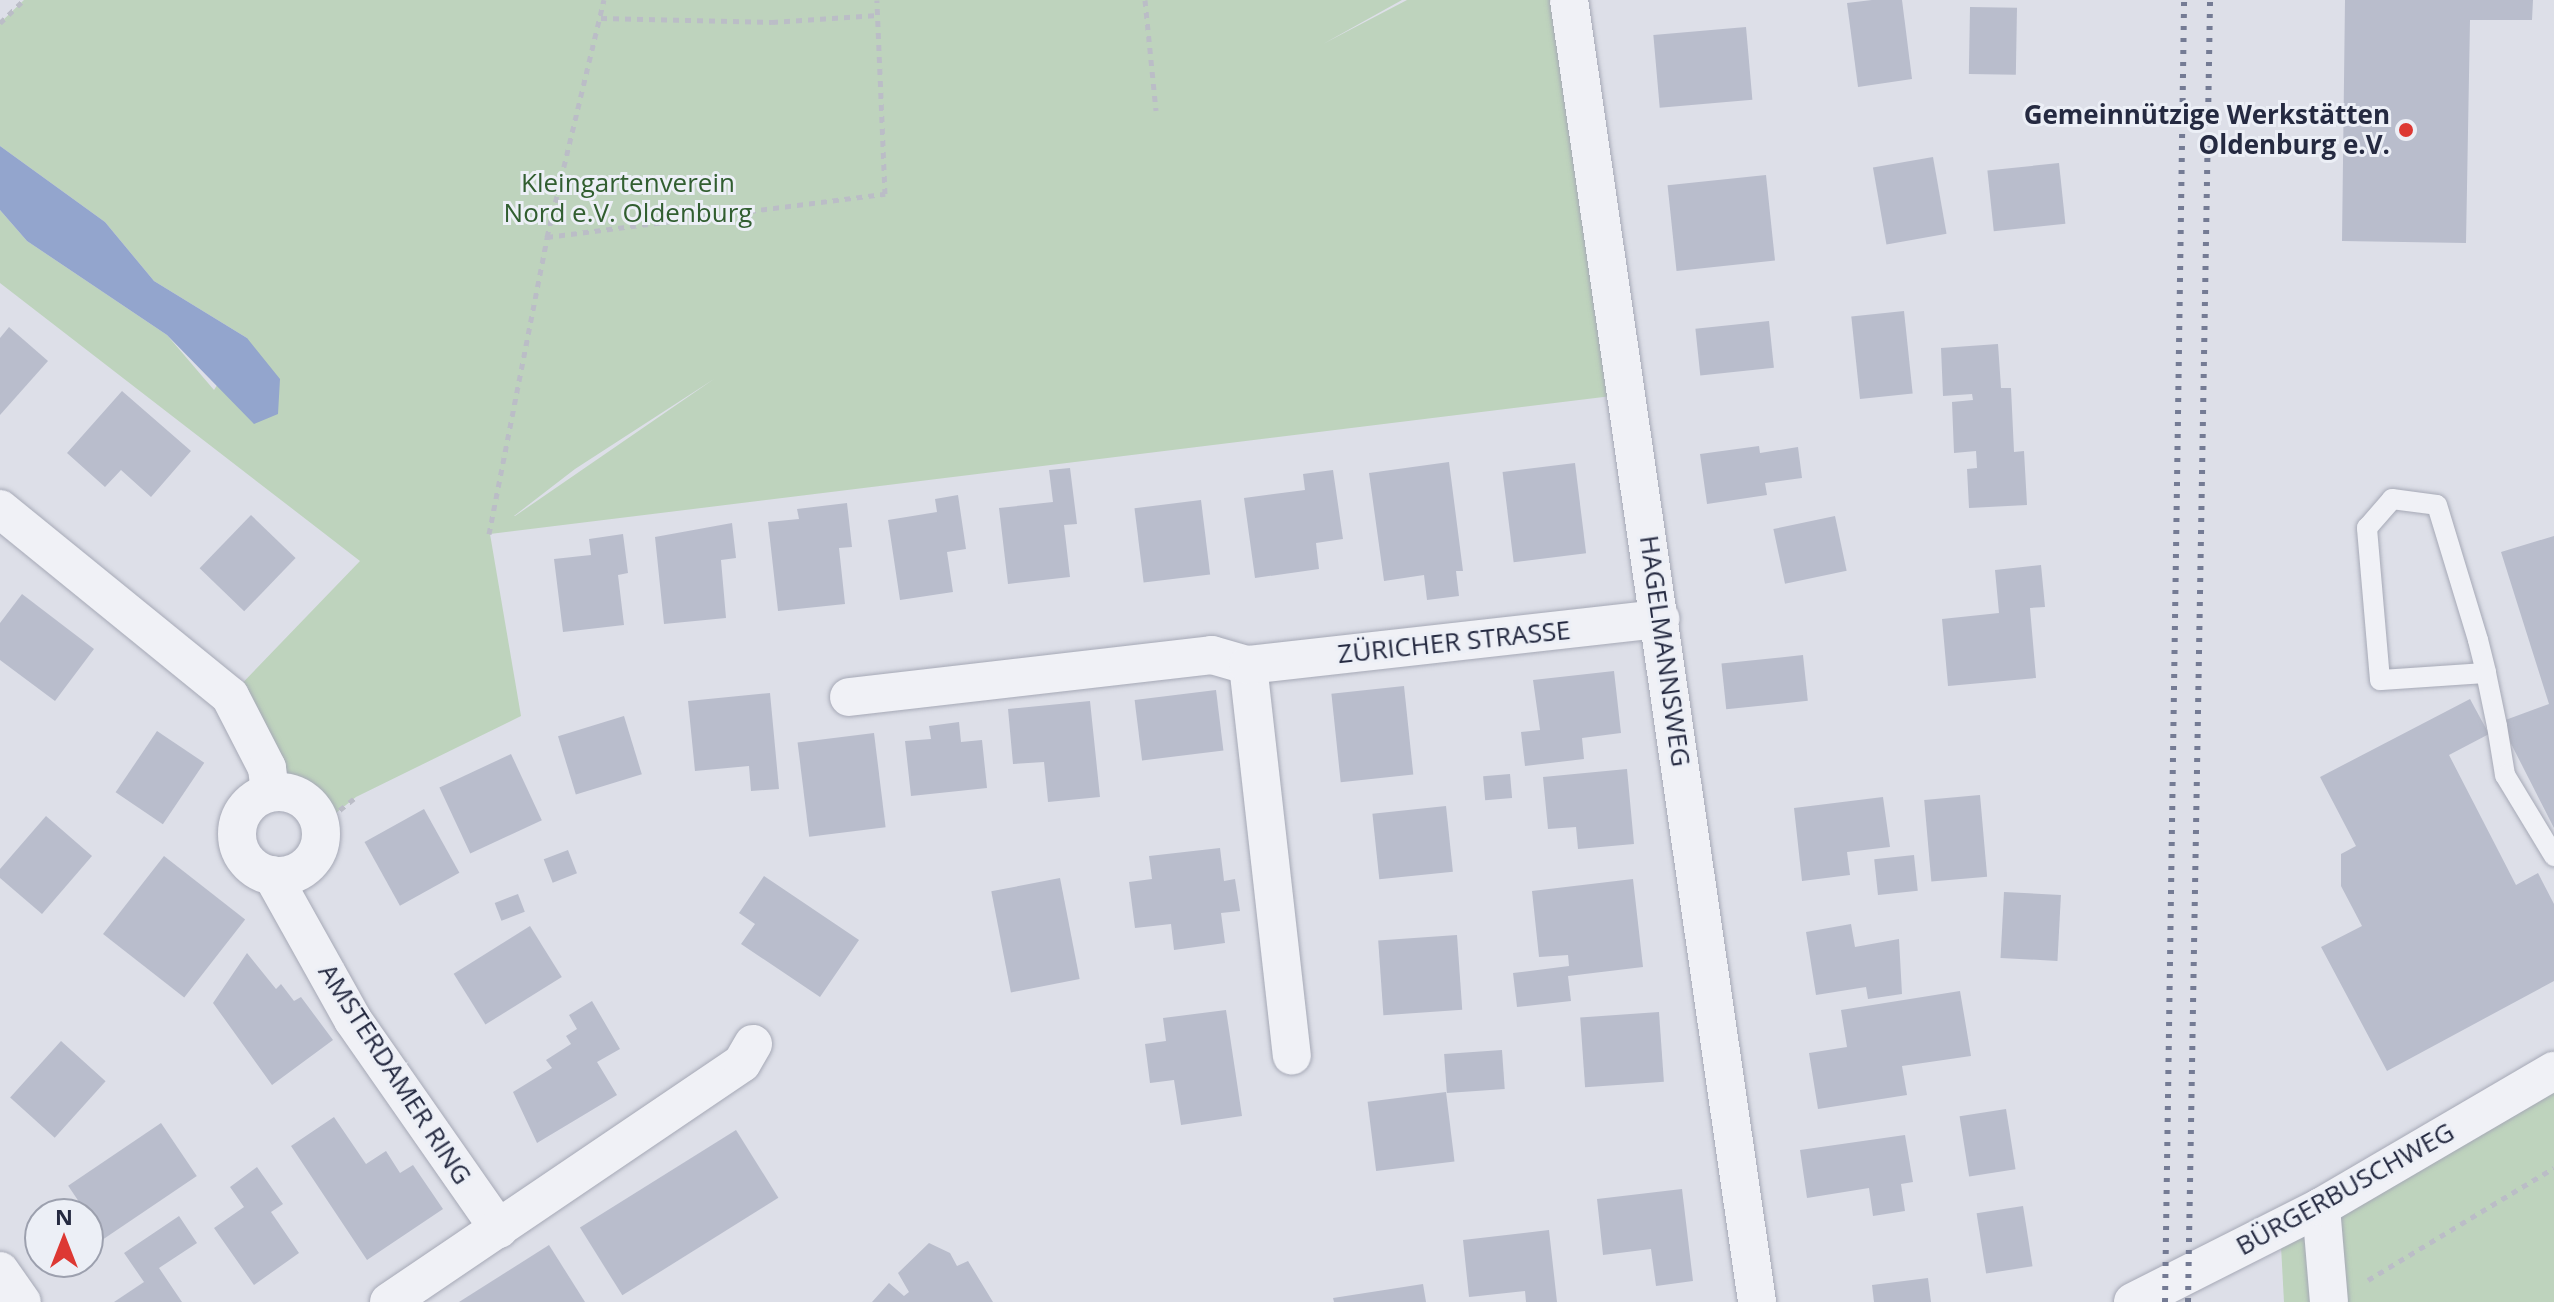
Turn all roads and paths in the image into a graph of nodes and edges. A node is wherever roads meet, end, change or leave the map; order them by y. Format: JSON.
{"nodes":[{"id":1,"x":24,"y":0,"type":"edge"},
{"id":2,"x":604,"y":0,"type":"edge"},
{"id":3,"x":877,"y":0,"type":"edge"},
{"id":4,"x":1145,"y":0,"type":"edge"},
{"id":5,"x":1569,"y":0,"type":"edge"},
{"id":6,"x":878,"y":15,"type":"junction"},
{"id":7,"x":601,"y":18,"type":"junction"},
{"id":8,"x":0,"y":23,"type":"edge"},
{"id":9,"x":1156,"y":110,"type":"dead end"},
{"id":10,"x":547,"y":237,"type":"junction"},
{"id":11,"x":0,"y":509,"type":"edge"},
{"id":12,"x":489,"y":534,"type":"dead end"},
{"id":13,"x":1660,"y":619,"type":"junction"},
{"id":14,"x":1248,"y":665,"type":"junction"},
{"id":15,"x":2486,"y":673,"type":"junction"},
{"id":16,"x":849,"y":697,"type":"dead end"},
{"id":17,"x":270,"y":792,"type":"junction"},
{"id":18,"x":356,"y":797,"type":"dead end"},
{"id":19,"x":321,"y":825,"type":"junction"},
{"id":20,"x":2554,"y":856,"type":"edge"},
{"id":21,"x":272,"y":875,"type":"junction"},
{"id":22,"x":753,"y":1044,"type":"dead end"},
{"id":23,"x":1292,"y":1056,"type":"dead end"},
{"id":24,"x":2554,"y":1071,"type":"edge"},
{"id":25,"x":2554,"y":1168,"type":"edge"},
{"id":26,"x":2321,"y":1207,"type":"junction"},
{"id":27,"x":499,"y":1229,"type":"junction"},
{"id":28,"x":0,"y":1271,"type":"edge"},
{"id":29,"x":22,"y":1302,"type":"edge"},
{"id":30,"x":389,"y":1302,"type":"edge"},
{"id":31,"x":1757,"y":1302,"type":"edge"},
{"id":32,"x":2133,"y":1302,"type":"edge"},
{"id":33,"x":2329,"y":1302,"type":"edge"}],
"edges":[{"from":1,"to":8,"type":"path"},
{"from":2,"to":7,"type":"path"},
{"from":3,"to":6,"type":"path"},
{"from":4,"to":9,"type":"path"},
{"from":5,"to":13,"type":"street","name":"HAGELMANNSWEG"},
{"from":6,"to":7,"type":"path"},
{"from":6,"to":10,"type":"path"},
{"from":7,"to":10,"type":"path"},
{"from":10,"to":12,"type":"path"},
{"from":11,"to":17,"type":"street"},
{"from":13,"to":14,"type":"street","name":"ZÜRICHER STRASSE"},
{"from":13,"to":31,"type":"street","name":"HAGELMANNSWEG"},
{"from":14,"to":16,"type":"street","name":"ZÜRICHER STRASSE"},
{"from":14,"to":23,"type":"street"},
{"from":15,"to":15,"type":"lane"},
{"from":15,"to":20,"type":"lane"},
{"from":17,"to":19,"type":"street"},
{"from":17,"to":21,"type":"street","name":"AMSTERDAMER RING"},
{"from":18,"to":19,"type":"path"},
{"from":19,"to":21,"type":"street"},
{"from":21,"to":27,"type":"street","name":"AMSTERDAMER RING"},
{"from":22,"to":27,"type":"street"},
{"from":24,"to":26,"type":"street","name":"BÜRGERBUSCHWEG"},
{"from":25,"to":33,"type":"path"},
{"from":26,"to":32,"type":"street","name":"BÜRGERBUSCHWEG"},
{"from":26,"to":33,"type":"street"},
{"from":27,"to":30,"type":"street"},
{"from":28,"to":29,"type":"street"}]}
